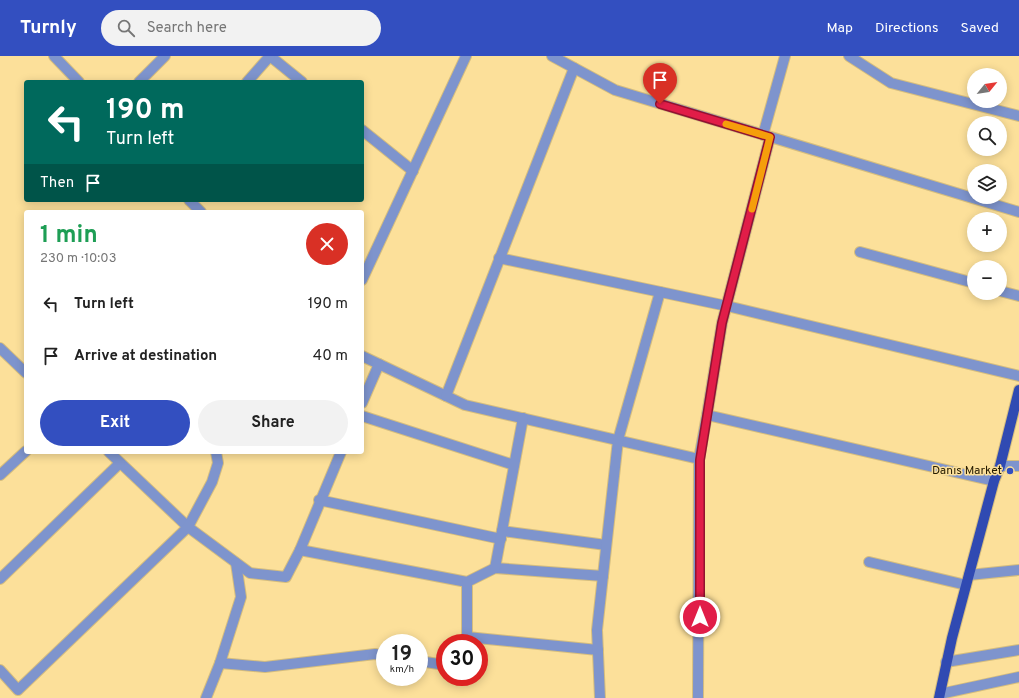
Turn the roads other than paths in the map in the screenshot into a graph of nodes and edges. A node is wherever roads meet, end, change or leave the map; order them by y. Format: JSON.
{"nodes":[{"id":1,"x":54,"y":56,"type":"edge"},
{"id":2,"x":165,"y":56,"type":"edge"},
{"id":3,"x":270,"y":56,"type":"edge"},
{"id":4,"x":466,"y":56,"type":"edge"},
{"id":5,"x":552,"y":56,"type":"edge"},
{"id":6,"x":785,"y":56,"type":"edge"},
{"id":7,"x":850,"y":56,"type":"edge"},
{"id":8,"x":574,"y":68,"type":"junction"},
{"id":9,"x":77,"y":80,"type":"edge"},
{"id":10,"x":141,"y":80,"type":"edge"},
{"id":11,"x":249,"y":80,"type":"edge"},
{"id":12,"x":300,"y":80,"type":"edge"},
{"id":13,"x":1019,"y":116,"type":"edge"},
{"id":14,"x":364,"y":132,"type":"edge"},
{"id":15,"x":767,"y":136,"type":"junction"},
{"id":16,"x":413,"y":171,"type":"junction"},
{"id":17,"x":191,"y":202,"type":"edge"},
{"id":18,"x":199,"y":210,"type":"edge"},
{"id":19,"x":1019,"y":212,"type":"edge"},
{"id":20,"x":860,"y":252,"type":"dead end"},
{"id":21,"x":499,"y":258,"type":"junction"},
{"id":22,"x":364,"y":276,"type":"edge"},
{"id":23,"x":967,"y":282,"type":"edge"},
{"id":24,"x":660,"y":292,"type":"junction"},
{"id":25,"x":1007,"y":293,"type":"edge"},
{"id":26,"x":1019,"y":296,"type":"edge"},
{"id":27,"x":727,"y":306,"type":"junction"},
{"id":28,"x":0,"y":348,"type":"edge"},
{"id":29,"x":364,"y":357,"type":"edge"},
{"id":30,"x":379,"y":364,"type":"junction"},
{"id":31,"x":24,"y":371,"type":"edge"},
{"id":32,"x":1019,"y":376,"type":"edge"},
{"id":33,"x":1019,"y":390,"type":"edge"},
{"id":34,"x":446,"y":396,"type":"junction"},
{"id":35,"x":364,"y":398,"type":"edge"},
{"id":36,"x":707,"y":414,"type":"junction"},
{"id":37,"x":364,"y":417,"type":"edge"},
{"id":38,"x":523,"y":418,"type":"junction"},
{"id":39,"x":618,"y":440,"type":"junction"},
{"id":40,"x":24,"y":453,"type":"edge"},
{"id":41,"x":111,"y":454,"type":"edge"},
{"id":42,"x":216,"y":454,"type":"edge"},
{"id":43,"x":340,"y":454,"type":"edge"},
{"id":44,"x":700,"y":460,"type":"junction"},
{"id":45,"x":120,"y":463,"type":"junction"},
{"id":46,"x":514,"y":465,"type":"junction"},
{"id":47,"x":1000,"y":466,"type":"junction"},
{"id":48,"x":1019,"y":466,"type":"edge"},
{"id":49,"x":0,"y":475,"type":"edge"},
{"id":50,"x":994,"y":481,"type":"junction"},
{"id":51,"x":319,"y":500,"type":"junction"},
{"id":52,"x":188,"y":527,"type":"junction"},
{"id":53,"x":501,"y":535,"type":"junction"},
{"id":54,"x":606,"y":545,"type":"junction"},
{"id":55,"x":300,"y":550,"type":"junction"},
{"id":56,"x":869,"y":562,"type":"dead end"},
{"id":57,"x":236,"y":563,"type":"junction"},
{"id":58,"x":495,"y":568,"type":"junction"},
{"id":59,"x":1019,"y":570,"type":"edge"},
{"id":60,"x":969,"y":575,"type":"junction"},
{"id":61,"x":603,"y":576,"type":"junction"},
{"id":62,"x":0,"y":579,"type":"edge"},
{"id":63,"x":467,"y":582,"type":"junction"},
{"id":64,"x":966,"y":585,"type":"junction"},
{"id":65,"x":467,"y":634,"type":"edge"},
{"id":66,"x":488,"y":642,"type":"edge"},
{"id":67,"x":598,"y":650,"type":"junction"},
{"id":68,"x":1019,"y":650,"type":"edge"},
{"id":69,"x":376,"y":654,"type":"edge"},
{"id":70,"x":946,"y":662,"type":"junction"},
{"id":71,"x":220,"y":663,"type":"junction"},
{"id":72,"x":0,"y":670,"type":"edge"},
{"id":73,"x":1019,"y":677,"type":"edge"},
{"id":74,"x":939,"y":696,"type":"edge"},
{"id":75,"x":206,"y":698,"type":"edge"},
{"id":76,"x":600,"y":698,"type":"edge"},
{"id":77,"x":698,"y":698,"type":"edge"}],
"edges":[{"from":1,"to":9,"type":"street"},
{"from":2,"to":10,"type":"street"},
{"from":3,"to":11,"type":"street"},
{"from":3,"to":12,"type":"street"},
{"from":4,"to":16,"type":"street"},
{"from":5,"to":8,"type":"street"},
{"from":6,"to":15,"type":"street"},
{"from":7,"to":13,"type":"street"},
{"from":8,"to":15,"type":"street"},
{"from":8,"to":21,"type":"street"},
{"from":14,"to":16,"type":"street"},
{"from":15,"to":19,"type":"street"},
{"from":15,"to":27,"type":"street"},
{"from":16,"to":22,"type":"street"},
{"from":17,"to":18,"type":"street"},
{"from":20,"to":23,"type":"street"},
{"from":21,"to":24,"type":"street"},
{"from":21,"to":34,"type":"street"},
{"from":24,"to":27,"type":"street"},
{"from":24,"to":39,"type":"street"},
{"from":25,"to":26,"type":"street"},
{"from":27,"to":32,"type":"street"},
{"from":27,"to":36,"type":"street"},
{"from":28,"to":31,"type":"street"},
{"from":29,"to":30,"type":"street"},
{"from":30,"to":34,"type":"street"},
{"from":30,"to":35,"type":"street"},
{"from":33,"to":47,"type":"main road"},
{"from":34,"to":38,"type":"street"},
{"from":36,"to":44,"type":"street"},
{"from":36,"to":50,"type":"street"},
{"from":37,"to":46,"type":"street"},
{"from":38,"to":39,"type":"street"},
{"from":38,"to":46,"type":"street"},
{"from":39,"to":44,"type":"street"},
{"from":39,"to":54,"type":"street"},
{"from":40,"to":49,"type":"street"},
{"from":41,"to":45,"type":"street"},
{"from":42,"to":52,"type":"street"},
{"from":43,"to":51,"type":"street"},
{"from":44,"to":77,"type":"street"},
{"from":45,"to":52,"type":"street"},
{"from":45,"to":62,"type":"street"},
{"from":46,"to":53,"type":"street"},
{"from":47,"to":48,"type":"street"},
{"from":47,"to":50,"type":"main road"},
{"from":50,"to":60,"type":"main road"},
{"from":51,"to":53,"type":"street"},
{"from":51,"to":55,"type":"street"},
{"from":52,"to":57,"type":"street"},
{"from":52,"to":72,"type":"street"},
{"from":53,"to":54,"type":"street"},
{"from":53,"to":58,"type":"street"},
{"from":54,"to":61,"type":"street"},
{"from":55,"to":57,"type":"street"},
{"from":55,"to":63,"type":"street"},
{"from":56,"to":64,"type":"street"},
{"from":57,"to":71,"type":"street"},
{"from":58,"to":61,"type":"street"},
{"from":58,"to":63,"type":"street"},
{"from":59,"to":60,"type":"street"},
{"from":60,"to":64,"type":"main road"},
{"from":61,"to":67,"type":"street"},
{"from":63,"to":65,"type":"street"},
{"from":64,"to":70,"type":"main road"},
{"from":66,"to":67,"type":"street"},
{"from":67,"to":76,"type":"street"},
{"from":68,"to":70,"type":"street"},
{"from":69,"to":71,"type":"street"},
{"from":70,"to":74,"type":"main road"},
{"from":71,"to":75,"type":"street"},
{"from":73,"to":74,"type":"street"}]}
